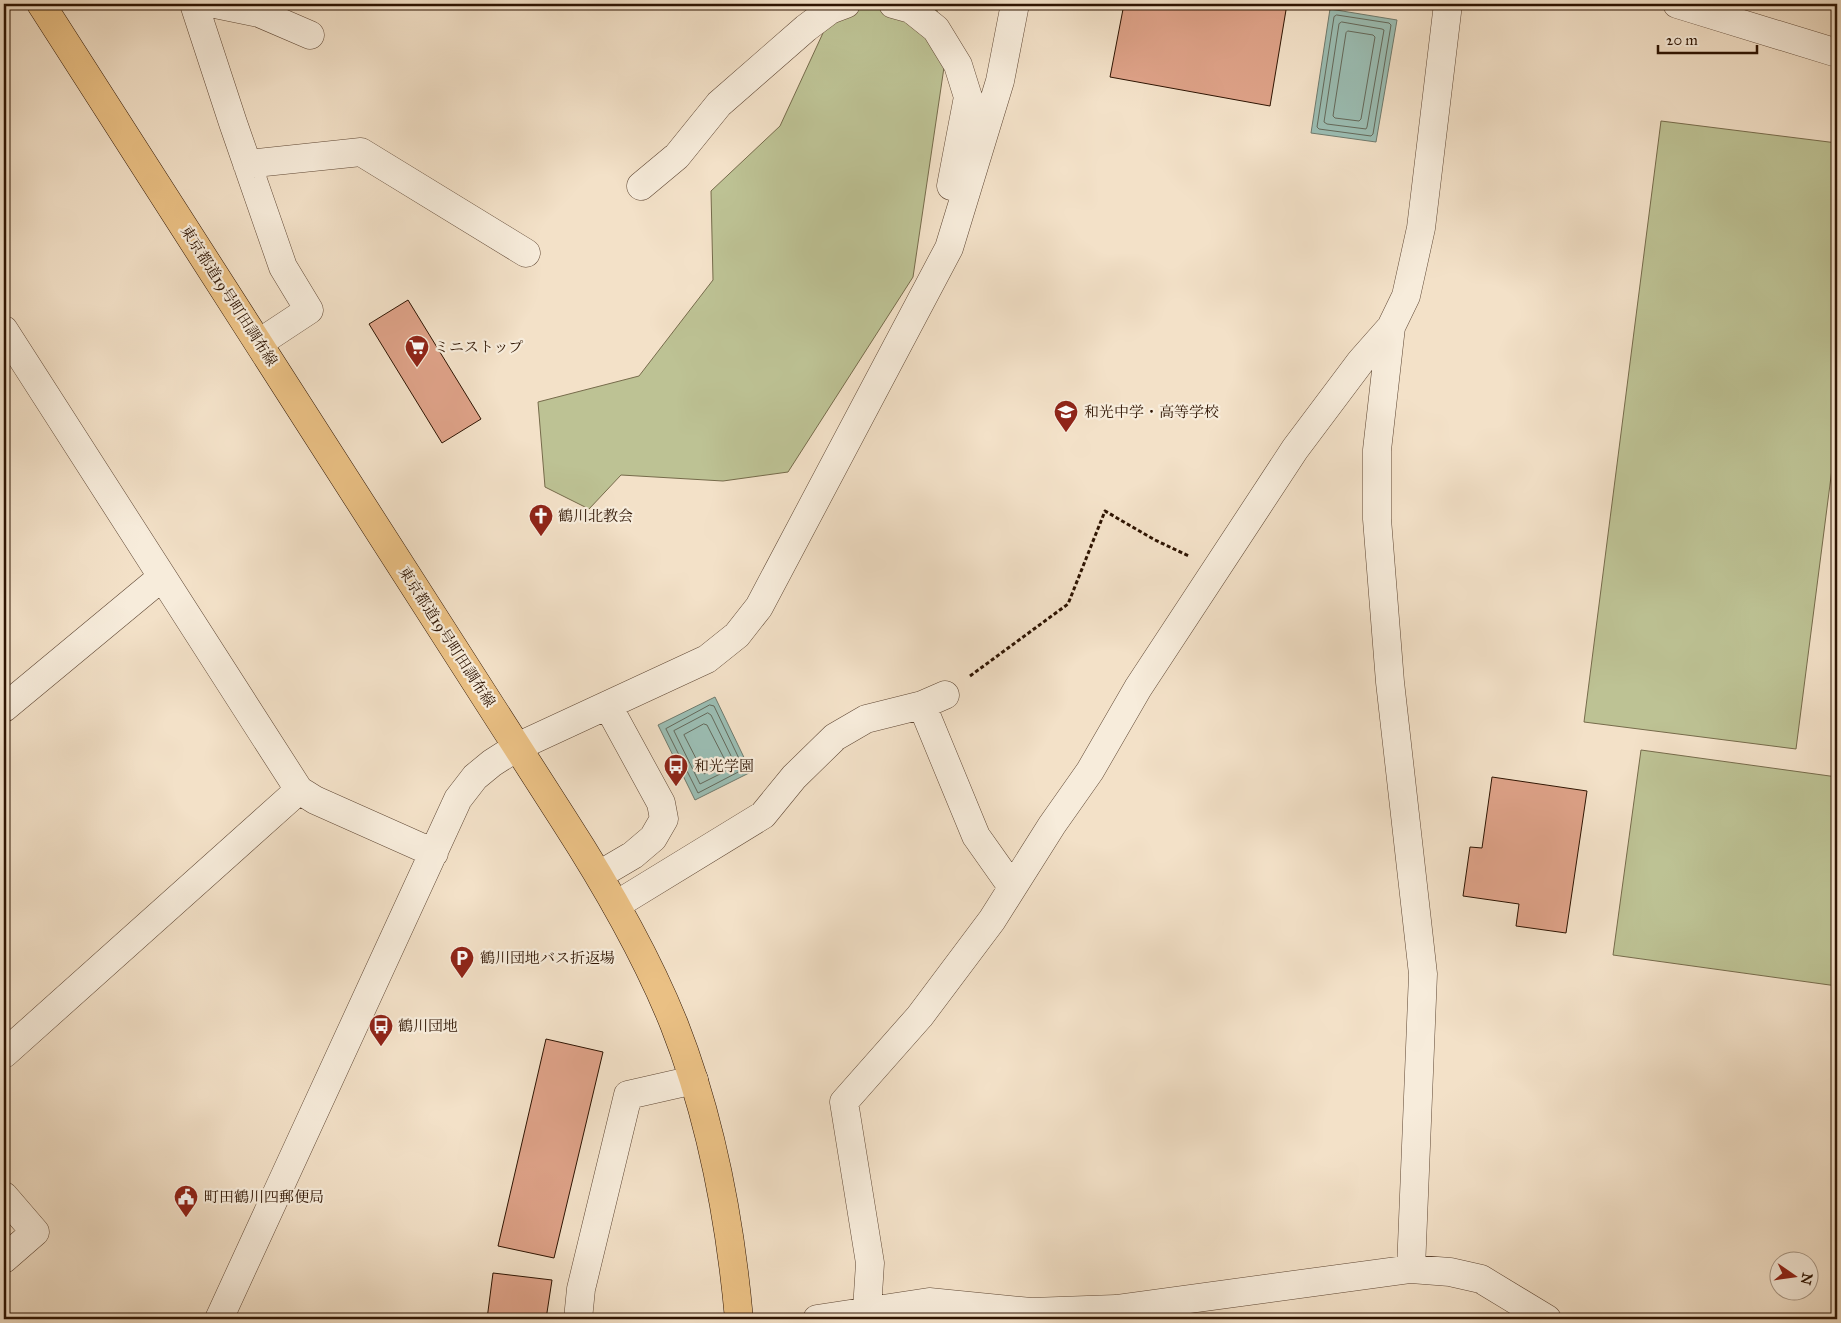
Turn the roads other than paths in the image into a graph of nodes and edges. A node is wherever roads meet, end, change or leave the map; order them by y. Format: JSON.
{"nodes":[{"id":1,"x":41,"y":4,"type":"edge"},
{"id":2,"x":194,"y":4,"type":"edge"},
{"id":3,"x":215,"y":4,"type":"edge"},
{"id":4,"x":846,"y":4,"type":"edge"},
{"id":5,"x":892,"y":4,"type":"edge"},
{"id":6,"x":1015,"y":4,"type":"edge"},
{"id":7,"x":1448,"y":4,"type":"edge"},
{"id":8,"x":1677,"y":4,"type":"edge"},
{"id":9,"x":310,"y":35,"type":"dead end"},
{"id":10,"x":1837,"y":53,"type":"edge"},
{"id":11,"x":247,"y":164,"type":"junction"},
{"id":12,"x":641,"y":186,"type":"dead end"},
{"id":13,"x":949,"y":248,"type":"junction"},
{"id":14,"x":526,"y":253,"type":"dead end"},
{"id":15,"x":1391,"y":327,"type":"junction"},
{"id":16,"x":7,"y":342,"type":"edge"},
{"id":17,"x":259,"y":343,"type":"junction"},
{"id":18,"x":162,"y":577,"type":"junction"},
{"id":19,"x":608,"y":706,"type":"junction"},
{"id":20,"x":4,"y":708,"type":"edge"},
{"id":21,"x":517,"y":747,"type":"junction"},
{"id":22,"x":299,"y":790,"type":"junction"},
{"id":23,"x":434,"y":853,"type":"junction"},
{"id":24,"x":599,"y":875,"type":"junction"},
{"id":25,"x":1012,"y":887,"type":"junction"},
{"id":26,"x":616,"y":904,"type":"junction"},
{"id":27,"x":4,"y":1054,"type":"edge"},
{"id":28,"x":694,"y":1080,"type":"junction"},
{"id":29,"x":4,"y":1196,"type":"edge"},
{"id":30,"x":4,"y":1258,"type":"edge"},
{"id":31,"x":1411,"y":1269,"type":"junction"},
{"id":32,"x":867,"y":1310,"type":"junction"},
{"id":33,"x":219,"y":1319,"type":"edge"},
{"id":34,"x":578,"y":1319,"type":"edge"},
{"id":35,"x":739,"y":1319,"type":"edge"},
{"id":36,"x":817,"y":1319,"type":"edge"},
{"id":37,"x":1547,"y":1319,"type":"edge"}],
"edges":[{"from":1,"to":17,"type":"main road","name":"東京都道19号町田調布線"},
{"from":2,"to":11,"type":"street"},
{"from":3,"to":9,"type":"street"},
{"from":4,"to":12,"type":"street"},
{"from":5,"to":13,"type":"street"},
{"from":6,"to":13,"type":"street"},
{"from":7,"to":15,"type":"street"},
{"from":8,"to":10,"type":"street"},
{"from":11,"to":14,"type":"street"},
{"from":11,"to":17,"type":"street"},
{"from":13,"to":19,"type":"street"},
{"from":15,"to":25,"type":"street"},
{"from":15,"to":31,"type":"street"},
{"from":16,"to":18,"type":"street"},
{"from":17,"to":21,"type":"main road","name":"東京都道19号町田調布線"},
{"from":18,"to":20,"type":"street"},
{"from":18,"to":22,"type":"street"},
{"from":19,"to":21,"type":"street"},
{"from":19,"to":24,"type":"street"},
{"from":21,"to":23,"type":"street"},
{"from":21,"to":24,"type":"main road","name":"東京都道19号町田調布線"},
{"from":22,"to":23,"type":"street"},
{"from":22,"to":27,"type":"street"},
{"from":23,"to":33,"type":"street"},
{"from":24,"to":26,"type":"main road","name":"東京都道19号町田調布線"},
{"from":25,"to":26,"type":"street"},
{"from":25,"to":32,"type":"street"},
{"from":26,"to":28,"type":"main road","name":"東京都道19号町田調布線"},
{"from":28,"to":34,"type":"street"},
{"from":28,"to":35,"type":"main road","name":"東京都道19号町田調布線"},
{"from":29,"to":30,"type":"street"},
{"from":31,"to":32,"type":"street"},
{"from":31,"to":37,"type":"street"},
{"from":32,"to":36,"type":"street"}]}
